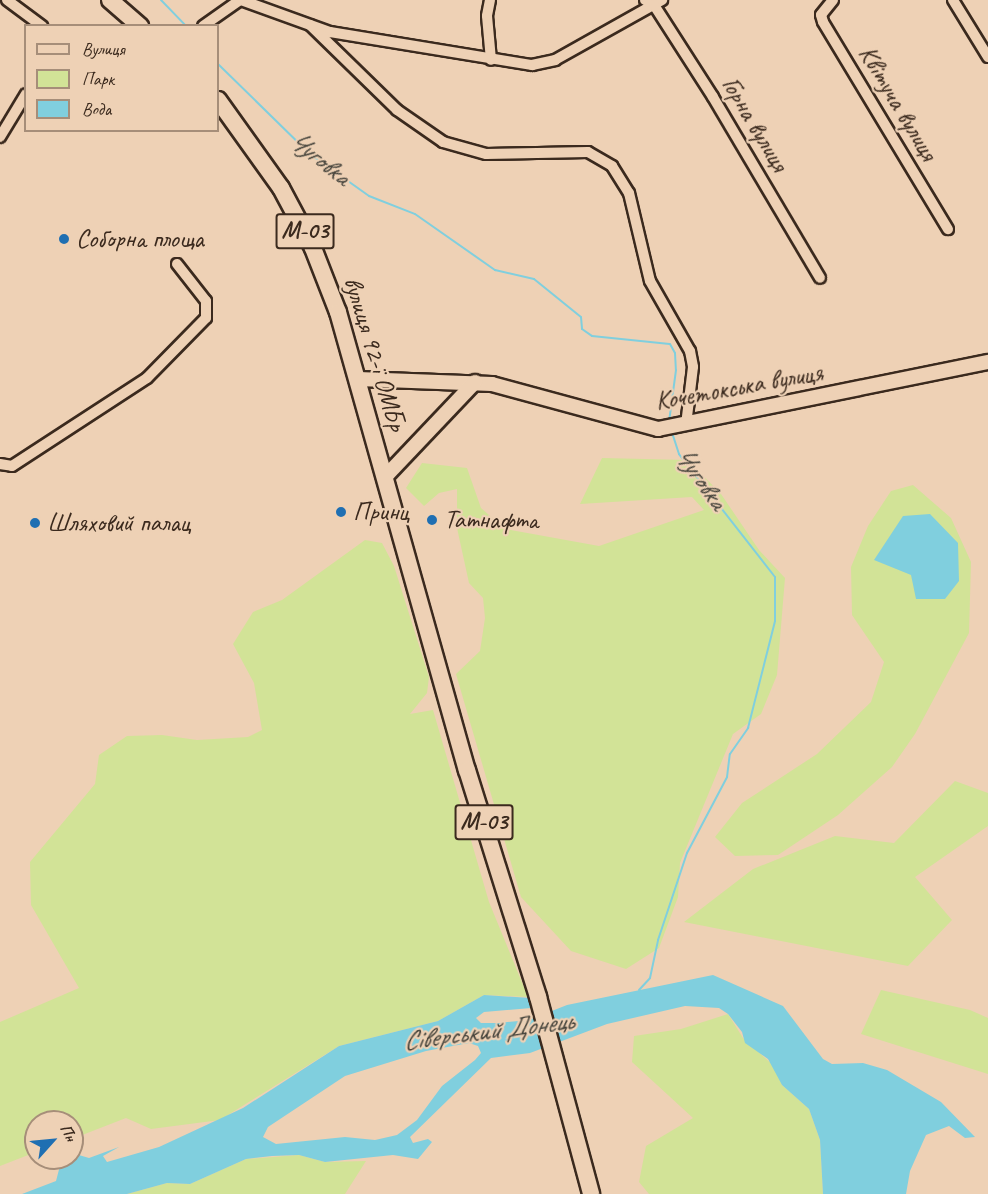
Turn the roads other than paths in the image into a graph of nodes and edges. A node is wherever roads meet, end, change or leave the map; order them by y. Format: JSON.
{"nodes":[{"id":1,"x":7,"y":0,"type":"edge"},
{"id":2,"x":110,"y":0,"type":"edge"},
{"id":3,"x":490,"y":0,"type":"edge"},
{"id":4,"x":833,"y":0,"type":"edge"},
{"id":5,"x":953,"y":0,"type":"edge"},
{"id":6,"x":234,"y":1,"type":"edge"},
{"id":7,"x":654,"y":2,"type":"edge"},
{"id":8,"x":39,"y":24,"type":"edge"},
{"id":9,"x":138,"y":24,"type":"edge"},
{"id":10,"x":205,"y":24,"type":"edge"},
{"id":11,"x":310,"y":25,"type":"junction"},
{"id":12,"x":988,"y":57,"type":"edge"},
{"id":13,"x":491,"y":60,"type":"junction"},
{"id":14,"x":24,"y":97,"type":"edge"},
{"id":15,"x":219,"y":101,"type":"edge"},
{"id":16,"x":0,"y":137,"type":"edge"},
{"id":17,"x":948,"y":230,"type":"dead end"},
{"id":18,"x":177,"y":264,"type":"dead end"},
{"id":19,"x":820,"y":278,"type":"dead end"},
{"id":20,"x":988,"y":362,"type":"edge"},
{"id":21,"x":358,"y":379,"type":"junction"},
{"id":22,"x":475,"y":382,"type":"junction"},
{"id":23,"x":676,"y":427,"type":"junction"},
{"id":24,"x":0,"y":464,"type":"edge"},
{"id":25,"x":385,"y":477,"type":"junction"},
{"id":26,"x":591,"y":1194,"type":"edge"}],
"edges":[{"from":1,"to":8,"type":"street"},
{"from":2,"to":9,"type":"highway"},
{"from":3,"to":13,"type":"street"},
{"from":4,"to":17,"type":"street","name":"Квітуча вулиця"},
{"from":5,"to":12,"type":"street"},
{"from":6,"to":10,"type":"street"},
{"from":6,"to":11,"type":"street"},
{"from":7,"to":13,"type":"street"},
{"from":7,"to":19,"type":"street","name":"Горна вулиця"},
{"from":11,"to":13,"type":"street"},
{"from":11,"to":23,"type":"street"},
{"from":14,"to":16,"type":"street"},
{"from":15,"to":21,"type":"highway","name":"вулиця 92-ї ОМБр","number":"М-03"},
{"from":18,"to":24,"type":"street"},
{"from":20,"to":23,"type":"main road","name":"Кочетокська вулиця"},
{"from":21,"to":22,"type":"main road","name":"Кочетокська вулиця"},
{"from":21,"to":25,"type":"highway","name":"вулиця 92-ї ОМБр","number":"М-03"},
{"from":22,"to":23,"type":"main road","name":"Кочетокська вулиця"},
{"from":22,"to":25,"type":"main road"},
{"from":25,"to":26,"type":"highway","name":"вулиця 92-ї ОМБр","number":"М-03"}]}
